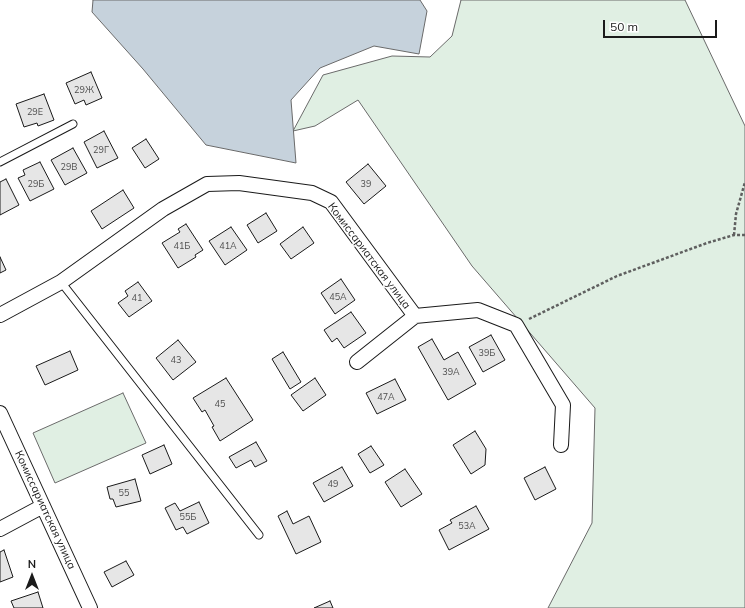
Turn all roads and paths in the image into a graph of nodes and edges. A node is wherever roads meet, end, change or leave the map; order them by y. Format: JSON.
{"nodes":[{"id":1,"x":73,"y":124,"type":"dead end"},
{"id":2,"x":0,"y":162,"type":"edge"},
{"id":3,"x":745,"y":182,"type":"edge"},
{"id":4,"x":734,"y":235,"type":"junction"},
{"id":5,"x":745,"y":235,"type":"edge"},
{"id":6,"x":61,"y":282,"type":"junction"},
{"id":7,"x":0,"y":315,"type":"edge"},
{"id":8,"x":415,"y":316,"type":"junction"},
{"id":9,"x":516,"y":325,"type":"junction"},
{"id":10,"x":357,"y":362,"type":"dead end"},
{"id":11,"x":0,"y":413,"type":"edge"},
{"id":12,"x":561,"y":445,"type":"dead end"},
{"id":13,"x":43,"y":506,"type":"junction"},
{"id":14,"x":0,"y":529,"type":"edge"},
{"id":15,"x":259,"y":535,"type":"dead end"},
{"id":16,"x":90,"y":608,"type":"edge"}],
"edges":[{"from":1,"to":2,"type":"lane"},
{"from":3,"to":4,"type":"path"},
{"from":4,"to":5,"type":"path"},
{"from":4,"to":9,"type":"path"},
{"from":6,"to":7,"type":"street","name":"Комиссариатская улица"},
{"from":6,"to":8,"type":"street","name":"Комиссариатская улица"},
{"from":6,"to":15,"type":"lane"},
{"from":8,"to":9,"type":"street"},
{"from":8,"to":10,"type":"street","name":"Комиссариатская улица"},
{"from":9,"to":12,"type":"street"},
{"from":11,"to":13,"type":"street","name":"Комиссариатская улица"},
{"from":13,"to":14,"type":"street"},
{"from":13,"to":16,"type":"street","name":"Комиссариатская улица"}]}
